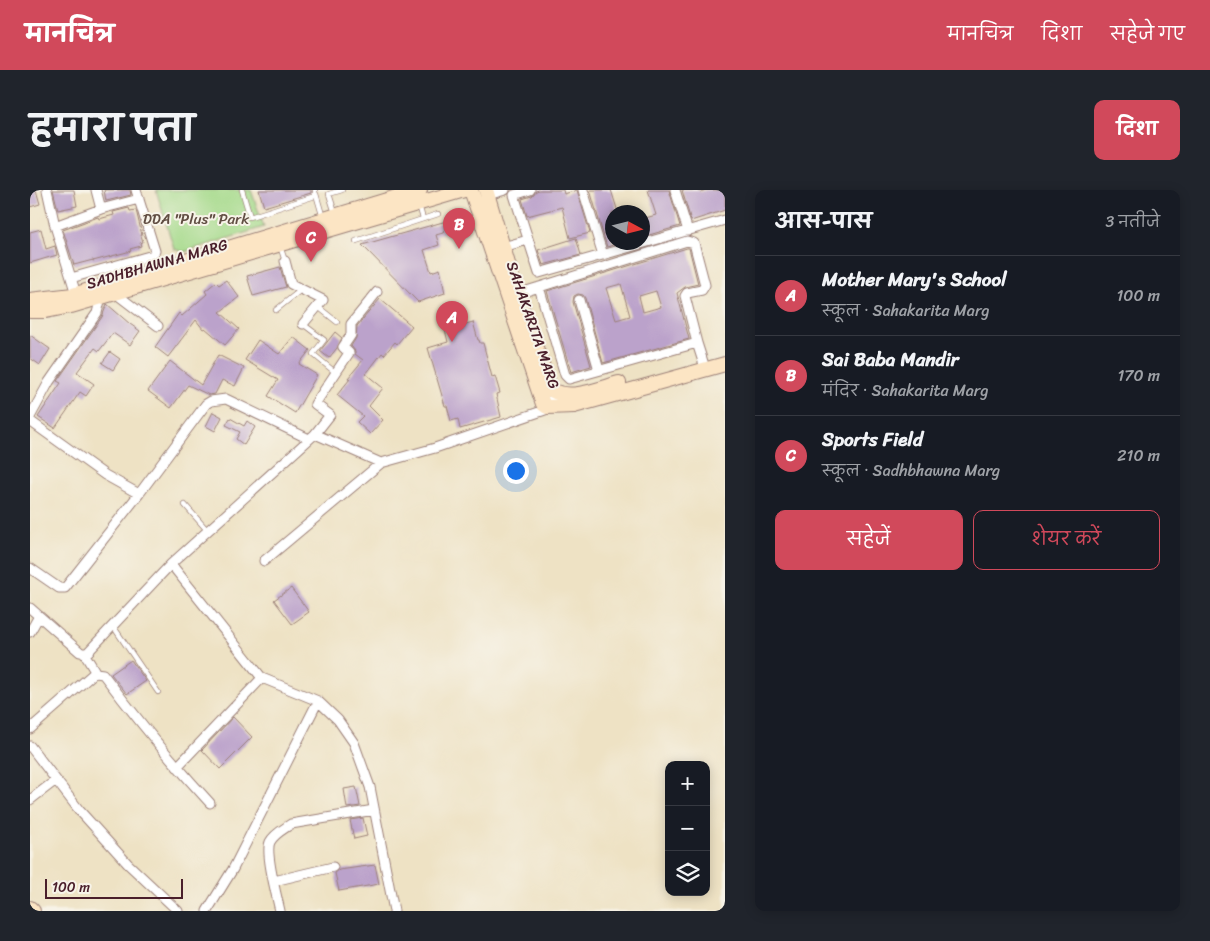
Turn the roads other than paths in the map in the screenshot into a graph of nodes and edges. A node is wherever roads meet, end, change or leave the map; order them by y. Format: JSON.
{"nodes":[{"id":1,"x":48,"y":190,"type":"edge"},
{"id":2,"x":96,"y":190,"type":"edge"},
{"id":3,"x":242,"y":190,"type":"edge"},
{"id":4,"x":342,"y":190,"type":"edge"},
{"id":5,"x":464,"y":190,"type":"edge"},
{"id":6,"x":471,"y":190,"type":"edge"},
{"id":7,"x":505,"y":190,"type":"edge"},
{"id":8,"x":530,"y":190,"type":"edge"},
{"id":9,"x":583,"y":190,"type":"edge"},
{"id":10,"x":675,"y":190,"type":"edge"},
{"id":11,"x":315,"y":192,"type":"edge"},
{"id":12,"x":487,"y":193,"type":"edge"},
{"id":13,"x":137,"y":194,"type":"edge"},
{"id":14,"x":419,"y":197,"type":"edge"},
{"id":15,"x":101,"y":209,"type":"junction"},
{"id":16,"x":438,"y":214,"type":"dead end"},
{"id":17,"x":329,"y":217,"type":"junction"},
{"id":18,"x":423,"y":219,"type":"junction"},
{"id":19,"x":725,"y":220,"type":"edge"},
{"id":20,"x":56,"y":226,"type":"junction"},
{"id":21,"x":688,"y":231,"type":"junction"},
{"id":22,"x":356,"y":240,"type":"dead end"},
{"id":23,"x":528,"y":240,"type":"junction"},
{"id":24,"x":280,"y":244,"type":"junction"},
{"id":25,"x":503,"y":247,"type":"junction"},
{"id":26,"x":603,"y":255,"type":"junction"},
{"id":27,"x":285,"y":261,"type":"joint"},
{"id":28,"x":71,"y":278,"type":"junction"},
{"id":29,"x":539,"y":287,"type":"junction"},
{"id":30,"x":302,"y":289,"type":"junction"},
{"id":31,"x":377,"y":292,"type":"dead end"},
{"id":32,"x":115,"y":293,"type":"junction"},
{"id":33,"x":76,"y":294,"type":"junction"},
{"id":34,"x":517,"y":294,"type":"junction"},
{"id":35,"x":101,"y":297,"type":"junction"},
{"id":36,"x":579,"y":300,"type":"dead end"},
{"id":37,"x":318,"y":306,"type":"junction"},
{"id":38,"x":31,"y":310,"type":"edge"},
{"id":39,"x":276,"y":310,"type":"dead end"},
{"id":40,"x":337,"y":322,"type":"dead end"},
{"id":41,"x":303,"y":324,"type":"joint"},
{"id":42,"x":158,"y":326,"type":"dead end"},
{"id":43,"x":697,"y":344,"type":"junction"},
{"id":44,"x":725,"y":356,"type":"edge"},
{"id":45,"x":725,"y":364,"type":"edge"},
{"id":46,"x":704,"y":365,"type":"junction"},
{"id":47,"x":599,"y":370,"type":"junction"},
{"id":48,"x":336,"y":373,"type":"junction"},
{"id":49,"x":556,"y":393,"type":"junction"},
{"id":50,"x":552,"y":407,"type":"junction"},
{"id":51,"x":30,"y":417,"type":"edge"},
{"id":52,"x":30,"y":421,"type":"edge"},
{"id":53,"x":312,"y":437,"type":"junction"},
{"id":54,"x":381,"y":463,"type":"junction"},
{"id":55,"x":139,"y":494,"type":"junction"},
{"id":56,"x":185,"y":506,"type":"dead end"},
{"id":57,"x":207,"y":530,"type":"junction"},
{"id":58,"x":264,"y":561,"type":"dead end"},
{"id":59,"x":171,"y":564,"type":"junction"},
{"id":60,"x":30,"y":568,"type":"edge"},
{"id":61,"x":30,"y":608,"type":"edge"},
{"id":62,"x":39,"y":616,"type":"junction"},
{"id":63,"x":112,"y":625,"type":"junction"},
{"id":64,"x":30,"y":632,"type":"edge"},
{"id":65,"x":84,"y":653,"type":"junction"},
{"id":66,"x":96,"y":673,"type":"junction"},
{"id":67,"x":262,"y":678,"type":"junction"},
{"id":68,"x":158,"y":692,"type":"dead end"},
{"id":69,"x":318,"y":701,"type":"junction"},
{"id":70,"x":30,"y":729,"type":"edge"},
{"id":71,"x":32,"y":752,"type":"edge"},
{"id":72,"x":177,"y":768,"type":"junction"},
{"id":73,"x":56,"y":780,"type":"junction"},
{"id":74,"x":30,"y":800,"type":"edge"},
{"id":75,"x":210,"y":804,"type":"dead end"},
{"id":76,"x":374,"y":810,"type":"junction"},
{"id":77,"x":333,"y":867,"type":"dead end"},
{"id":78,"x":274,"y":881,"type":"junction"},
{"id":79,"x":30,"y":908,"type":"edge"},
{"id":80,"x":33,"y":911,"type":"edge"},
{"id":81,"x":178,"y":911,"type":"edge"},
{"id":82,"x":207,"y":911,"type":"edge"},
{"id":83,"x":280,"y":911,"type":"edge"},
{"id":84,"x":394,"y":911,"type":"edge"}],
"edges":[{"from":1,"to":20,"type":"street"},
{"from":2,"to":15,"type":"street"},
{"from":3,"to":11,"type":"lane"},
{"from":4,"to":17,"type":"lane"},
{"from":5,"to":14,"type":"street","name":"SADHBHAWNA MARG"},
{"from":6,"to":50,"type":"street","name":"SAHAKARITA MARG"},
{"from":7,"to":12,"type":"street"},
{"from":8,"to":23,"type":"street"},
{"from":9,"to":26,"type":"street"},
{"from":10,"to":21,"type":"street"},
{"from":11,"to":17,"type":"lane"},
{"from":12,"to":25,"type":"street","name":"SAHAKARITA MARG"},
{"from":13,"to":15,"type":"street"},
{"from":13,"to":28,"type":"street"},
{"from":14,"to":17,"type":"street","name":"SADHBHAWNA MARG"},
{"from":14,"to":18,"type":"lane"},
{"from":14,"to":24,"type":"street","name":"SADHBHAWNA MARG"},
{"from":15,"to":20,"type":"street"},
{"from":16,"to":18,"type":"lane"},
{"from":17,"to":33,"type":"street","name":"SADHBHAWNA MARG"},
{"from":18,"to":22,"type":"lane"},
{"from":19,"to":21,"type":"street"},
{"from":20,"to":28,"type":"street"},
{"from":21,"to":26,"type":"street"},
{"from":23,"to":25,"type":"street"},
{"from":23,"to":26,"type":"street"},
{"from":24,"to":27,"type":"lane"},
{"from":24,"to":32,"type":"street","name":"SADHBHAWNA MARG"},
{"from":25,"to":34,"type":"street","name":"SAHAKARITA MARG"},
{"from":27,"to":30,"type":"street"},
{"from":28,"to":33,"type":"street"},
{"from":29,"to":34,"type":"street"},
{"from":29,"to":43,"type":"street"},
{"from":29,"to":47,"type":"street"},
{"from":30,"to":37,"type":"street"},
{"from":30,"to":39,"type":"lane"},
{"from":31,"to":48,"type":"street"},
{"from":32,"to":35,"type":"street","name":"SADHBHAWNA MARG"},
{"from":32,"to":42,"type":"street"},
{"from":33,"to":38,"type":"street","name":"SADHBHAWNA MARG"},
{"from":34,"to":49,"type":"street","name":"SAHAKARITA MARG"},
{"from":35,"to":38,"type":"street","name":"SADHBHAWNA MARG"},
{"from":35,"to":51,"type":"street"},
{"from":36,"to":47,"type":"street"},
{"from":37,"to":40,"type":"lane"},
{"from":37,"to":41,"type":"street"},
{"from":41,"to":48,"type":"lane"},
{"from":43,"to":46,"type":"street"},
{"from":43,"to":47,"type":"street"},
{"from":44,"to":46,"type":"street","name":"SAHAKARITA MARG"},
{"from":45,"to":46,"type":"street","name":"SAHAKARITA MARG"},
{"from":46,"to":49,"type":"street","name":"SAHAKARITA MARG"},
{"from":46,"to":50,"type":"street","name":"SAHAKARITA MARG"},
{"from":48,"to":53,"type":"street"},
{"from":49,"to":50,"type":"street"},
{"from":50,"to":54,"type":"street"},
{"from":52,"to":55,"type":"street"},
{"from":53,"to":54,"type":"street"},
{"from":53,"to":55,"type":"street"},
{"from":53,"to":57,"type":"street"},
{"from":54,"to":58,"type":"street"},
{"from":55,"to":60,"type":"street"},
{"from":56,"to":57,"type":"lane"},
{"from":57,"to":59,"type":"street"},
{"from":59,"to":63,"type":"street"},
{"from":59,"to":67,"type":"street"},
{"from":61,"to":62,"type":"street"},
{"from":62,"to":64,"type":"street"},
{"from":62,"to":65,"type":"street"},
{"from":63,"to":65,"type":"street"},
{"from":63,"to":68,"type":"lane"},
{"from":65,"to":66,"type":"street"},
{"from":66,"to":70,"type":"street"},
{"from":66,"to":72,"type":"street"},
{"from":67,"to":69,"type":"street"},
{"from":67,"to":72,"type":"street"},
{"from":69,"to":76,"type":"street"},
{"from":69,"to":82,"type":"street"},
{"from":71,"to":73,"type":"street"},
{"from":72,"to":75,"type":"street"},
{"from":73,"to":74,"type":"street"},
{"from":73,"to":81,"type":"street"},
{"from":76,"to":78,"type":"street"},
{"from":76,"to":84,"type":"street"},
{"from":77,"to":78,"type":"street"},
{"from":78,"to":83,"type":"street"},
{"from":79,"to":80,"type":"street"}]}
